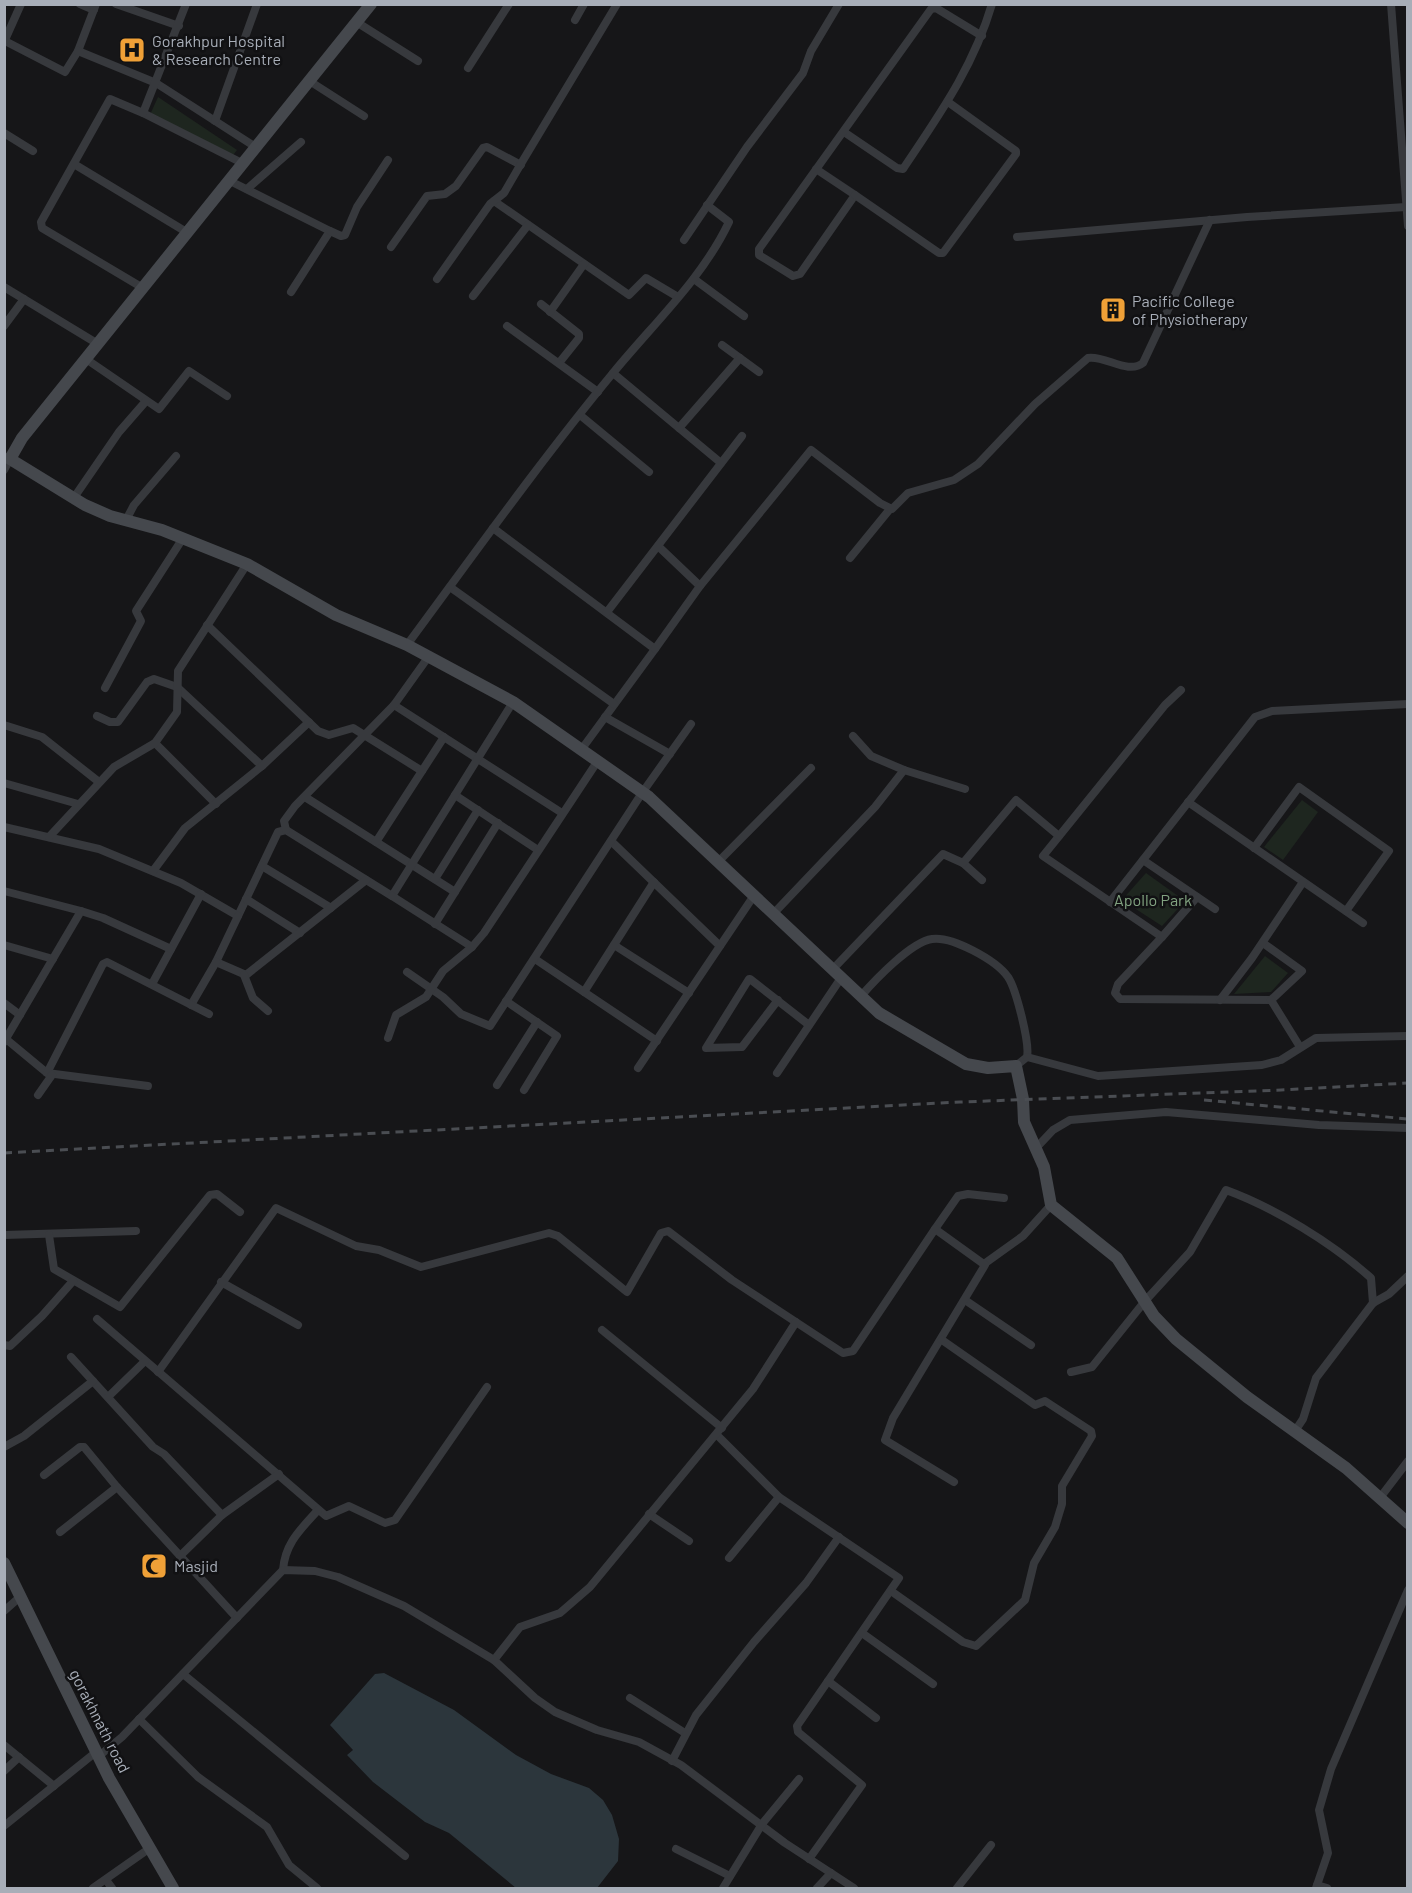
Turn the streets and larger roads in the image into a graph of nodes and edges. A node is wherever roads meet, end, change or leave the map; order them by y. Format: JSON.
{"nodes":[{"id":1,"x":21,"y":4,"type":"edge"},
{"id":2,"x":80,"y":4,"type":"edge"},
{"id":3,"x":116,"y":4,"type":"edge"},
{"id":4,"x":186,"y":4,"type":"edge"},
{"id":5,"x":257,"y":4,"type":"edge"},
{"id":6,"x":371,"y":4,"type":"edge"},
{"id":7,"x":509,"y":4,"type":"edge"},
{"id":8,"x":584,"y":4,"type":"edge"},
{"id":9,"x":617,"y":4,"type":"edge"},
{"id":10,"x":839,"y":4,"type":"edge"},
{"id":11,"x":992,"y":4,"type":"edge"},
{"id":12,"x":1390,"y":5,"type":"edge"},
{"id":13,"x":95,"y":7,"type":"edge"},
{"id":14,"x":575,"y":20,"type":"dead end"},
{"id":15,"x":358,"y":23,"type":"junction"},
{"id":16,"x":179,"y":26,"type":"junction"},
{"id":17,"x":982,"y":36,"type":"junction"},
{"id":18,"x":5,"y":42,"type":"edge"},
{"id":19,"x":78,"y":51,"type":"junction"},
{"id":20,"x":418,"y":61,"type":"dead end"},
{"id":21,"x":468,"y":68,"type":"dead end"},
{"id":22,"x":311,"y":82,"type":"junction"},
{"id":23,"x":156,"y":83,"type":"junction"},
{"id":24,"x":948,"y":102,"type":"junction"},
{"id":25,"x":143,"y":113,"type":"junction"},
{"id":26,"x":364,"y":116,"type":"dead end"},
{"id":27,"x":215,"y":121,"type":"junction"},
{"id":28,"x":844,"y":132,"type":"junction"},
{"id":29,"x":4,"y":133,"type":"edge"},
{"id":30,"x":301,"y":142,"type":"dead end"},
{"id":31,"x":257,"y":148,"type":"junction"},
{"id":32,"x":33,"y":151,"type":"dead end"},
{"id":33,"x":388,"y":160,"type":"dead end"},
{"id":34,"x":74,"y":164,"type":"junction"},
{"id":35,"x":244,"y":164,"type":"junction"},
{"id":36,"x":520,"y":165,"type":"junction"},
{"id":37,"x":816,"y":169,"type":"junction"},
{"id":38,"x":230,"y":181,"type":"junction"},
{"id":39,"x":247,"y":189,"type":"junction"},
{"id":40,"x":855,"y":195,"type":"junction"},
{"id":41,"x":494,"y":201,"type":"junction"},
{"id":42,"x":708,"y":206,"type":"junction"},
{"id":43,"x":1406,"y":207,"type":"junction"},
{"id":44,"x":1210,"y":220,"type":"junction"},
{"id":45,"x":528,"y":225,"type":"junction"},
{"id":46,"x":1407,"y":226,"type":"edge"},
{"id":47,"x":330,"y":231,"type":"junction"},
{"id":48,"x":188,"y":233,"type":"junction"},
{"id":49,"x":1017,"y":237,"type":"dead end"},
{"id":50,"x":684,"y":240,"type":"dead end"},
{"id":51,"x":391,"y":247,"type":"dead end"},
{"id":52,"x":584,"y":264,"type":"junction"},
{"id":53,"x":437,"y":279,"type":"dead end"},
{"id":54,"x":694,"y":279,"type":"junction"},
{"id":55,"x":4,"y":287,"type":"edge"},
{"id":56,"x":143,"y":288,"type":"junction"},
{"id":57,"x":291,"y":292,"type":"dead end"},
{"id":58,"x":473,"y":296,"type":"dead end"},
{"id":59,"x":678,"y":297,"type":"junction"},
{"id":60,"x":24,"y":299,"type":"junction"},
{"id":61,"x":541,"y":304,"type":"dead end"},
{"id":62,"x":550,"y":312,"type":"junction"},
{"id":63,"x":744,"y":316,"type":"dead end"},
{"id":64,"x":4,"y":326,"type":"edge"},
{"id":65,"x":507,"y":327,"type":"dead end"},
{"id":66,"x":98,"y":344,"type":"junction"},
{"id":67,"x":722,"y":345,"type":"dead end"},
{"id":68,"x":740,"y":358,"type":"junction"},
{"id":69,"x":86,"y":359,"type":"junction"},
{"id":70,"x":559,"y":363,"type":"junction"},
{"id":71,"x":759,"y":372,"type":"dead end"},
{"id":72,"x":613,"y":373,"type":"junction"},
{"id":73,"x":598,"y":392,"type":"junction"},
{"id":74,"x":227,"y":396,"type":"dead end"},
{"id":75,"x":146,"y":401,"type":"junction"},
{"id":76,"x":580,"y":415,"type":"junction"},
{"id":77,"x":679,"y":428,"type":"junction"},
{"id":78,"x":742,"y":436,"type":"dead end"},
{"id":79,"x":176,"y":456,"type":"dead end"},
{"id":80,"x":6,"y":461,"type":"edge"},
{"id":81,"x":721,"y":463,"type":"junction"},
{"id":82,"x":649,"y":471,"type":"dead end"},
{"id":83,"x":73,"y":499,"type":"junction"},
{"id":84,"x":890,"y":509,"type":"junction"},
{"id":85,"x":126,"y":520,"type":"junction"},
{"id":86,"x":493,"y":528,"type":"junction"},
{"id":87,"x":183,"y":538,"type":"junction"},
{"id":88,"x":658,"y":546,"type":"junction"},
{"id":89,"x":850,"y":558,"type":"dead end"},
{"id":90,"x":247,"y":564,"type":"junction"},
{"id":91,"x":700,"y":586,"type":"junction"},
{"id":92,"x":450,"y":587,"type":"junction"},
{"id":93,"x":607,"y":612,"type":"junction"},
{"id":94,"x":207,"y":625,"type":"junction"},
{"id":95,"x":407,"y":645,"type":"junction"},
{"id":96,"x":655,"y":649,"type":"junction"},
{"id":97,"x":429,"y":656,"type":"junction"},
{"id":98,"x":177,"y":687,"type":"junction"},
{"id":99,"x":105,"y":688,"type":"dead end"},
{"id":100,"x":1181,"y":690,"type":"dead end"},
{"id":101,"x":513,"y":702,"type":"junction"},
{"id":102,"x":614,"y":704,"type":"junction"},
{"id":103,"x":1407,"y":704,"type":"edge"},
{"id":104,"x":394,"y":705,"type":"junction"},
{"id":105,"x":98,"y":716,"type":"dead end"},
{"id":106,"x":605,"y":717,"type":"junction"},
{"id":107,"x":309,"y":722,"type":"junction"},
{"id":108,"x":691,"y":724,"type":"dead end"},
{"id":109,"x":4,"y":725,"type":"edge"},
{"id":110,"x":365,"y":735,"type":"junction"},
{"id":111,"x":853,"y":736,"type":"dead end"},
{"id":112,"x":444,"y":737,"type":"junction"},
{"id":113,"x":155,"y":743,"type":"junction"},
{"id":114,"x":581,"y":750,"type":"junction"},
{"id":115,"x":670,"y":754,"type":"junction"},
{"id":116,"x":478,"y":758,"type":"junction"},
{"id":117,"x":597,"y":762,"type":"junction"},
{"id":118,"x":262,"y":766,"type":"junction"},
{"id":119,"x":812,"y":768,"type":"dead end"},
{"id":120,"x":904,"y":770,"type":"junction"},
{"id":121,"x":422,"y":771,"type":"junction"},
{"id":122,"x":99,"y":782,"type":"junction"},
{"id":123,"x":4,"y":783,"type":"edge"},
{"id":124,"x":965,"y":789,"type":"dead end"},
{"id":125,"x":642,"y":793,"type":"junction"},
{"id":126,"x":455,"y":795,"type":"junction"},
{"id":127,"x":305,"y":796,"type":"junction"},
{"id":128,"x":1188,"y":802,"type":"junction"},
{"id":129,"x":78,"y":804,"type":"junction"},
{"id":130,"x":216,"y":804,"type":"junction"},
{"id":131,"x":478,"y":810,"type":"junction"},
{"id":132,"x":562,"y":813,"type":"junction"},
{"id":133,"x":498,"y":823,"type":"junction"},
{"id":134,"x":4,"y":827,"type":"edge"},
{"id":135,"x":286,"y":830,"type":"junction"},
{"id":136,"x":1059,"y":836,"type":"junction"},
{"id":137,"x":50,"y":837,"type":"junction"},
{"id":138,"x":611,"y":841,"type":"junction"},
{"id":139,"x":376,"y":842,"type":"junction"},
{"id":140,"x":1254,"y":848,"type":"junction"},
{"id":141,"x":538,"y":850,"type":"junction"},
{"id":142,"x":1143,"y":860,"type":"junction"},
{"id":143,"x":719,"y":861,"type":"junction"},
{"id":144,"x":963,"y":863,"type":"junction"},
{"id":145,"x":412,"y":864,"type":"junction"},
{"id":146,"x":262,"y":866,"type":"junction"},
{"id":147,"x":153,"y":871,"type":"junction"},
{"id":148,"x":435,"y":879,"type":"junction"},
{"id":149,"x":366,"y":880,"type":"junction"},
{"id":150,"x":982,"y":880,"type":"dead end"},
{"id":151,"x":654,"y":882,"type":"junction"},
{"id":152,"x":1303,"y":882,"type":"junction"},
{"id":153,"x":4,"y":891,"type":"edge"},
{"id":154,"x":455,"y":892,"type":"junction"},
{"id":155,"x":201,"y":894,"type":"junction"},
{"id":156,"x":755,"y":894,"type":"junction"},
{"id":157,"x":392,"y":896,"type":"junction"},
{"id":158,"x":1197,"y":897,"type":"junction"},
{"id":159,"x":246,"y":899,"type":"junction"},
{"id":160,"x":1110,"y":902,"type":"junction"},
{"id":161,"x":332,"y":908,"type":"junction"},
{"id":162,"x":1215,"y":909,"type":"dead end"},
{"id":163,"x":81,"y":911,"type":"junction"},
{"id":164,"x":1346,"y":911,"type":"junction"},
{"id":165,"x":774,"y":913,"type":"junction"},
{"id":166,"x":237,"y":916,"type":"junction"},
{"id":167,"x":1363,"y":923,"type":"dead end"},
{"id":168,"x":435,"y":924,"type":"junction"},
{"id":169,"x":300,"y":933,"type":"junction"},
{"id":170,"x":1162,"y":937,"type":"junction"},
{"id":171,"x":1263,"y":943,"type":"junction"},
{"id":172,"x":4,"y":945,"type":"edge"},
{"id":173,"x":614,"y":945,"type":"junction"},
{"id":174,"x":720,"y":946,"type":"junction"},
{"id":175,"x":472,"y":947,"type":"junction"},
{"id":176,"x":171,"y":950,"type":"junction"},
{"id":177,"x":53,"y":959,"type":"junction"},
{"id":178,"x":535,"y":959,"type":"junction"},
{"id":179,"x":216,"y":962,"type":"junction"},
{"id":180,"x":407,"y":972,"type":"dead end"},
{"id":181,"x":836,"y":974,"type":"junction"},
{"id":182,"x":244,"y":975,"type":"junction"},
{"id":183,"x":152,"y":984,"type":"junction"},
{"id":184,"x":433,"y":989,"type":"junction"},
{"id":185,"x":584,"y":992,"type":"junction"},
{"id":186,"x":689,"y":993,"type":"junction"},
{"id":187,"x":861,"y":996,"type":"junction"},
{"id":188,"x":778,"y":1000,"type":"junction"},
{"id":189,"x":1220,"y":1000,"type":"junction"},
{"id":190,"x":1271,"y":1000,"type":"junction"},
{"id":191,"x":506,"y":1001,"type":"junction"},
{"id":192,"x":4,"y":1003,"type":"edge"},
{"id":193,"x":191,"y":1005,"type":"junction"},
{"id":194,"x":268,"y":1011,"type":"dead end"},
{"id":195,"x":209,"y":1014,"type":"dead end"},
{"id":196,"x":20,"y":1015,"type":"junction"},
{"id":197,"x":537,"y":1022,"type":"junction"},
{"id":198,"x":809,"y":1025,"type":"junction"},
{"id":199,"x":1407,"y":1036,"type":"edge"},
{"id":200,"x":388,"y":1038,"type":"dead end"},
{"id":201,"x":5,"y":1040,"type":"edge"},
{"id":202,"x":657,"y":1041,"type":"junction"},
{"id":203,"x":1300,"y":1047,"type":"junction"},
{"id":204,"x":1027,"y":1057,"type":"junction"},
{"id":205,"x":1016,"y":1066,"type":"junction"},
{"id":206,"x":638,"y":1068,"type":"dead end"},
{"id":207,"x":777,"y":1073,"type":"dead end"},
{"id":208,"x":50,"y":1074,"type":"junction"},
{"id":209,"x":497,"y":1085,"type":"dead end"},
{"id":210,"x":148,"y":1086,"type":"dead end"},
{"id":211,"x":524,"y":1090,"type":"dead end"},
{"id":212,"x":38,"y":1095,"type":"dead end"},
{"id":213,"x":1407,"y":1128,"type":"edge"},
{"id":214,"x":1036,"y":1147,"type":"junction"},
{"id":215,"x":1004,"y":1198,"type":"dead end"},
{"id":216,"x":1051,"y":1205,"type":"junction"},
{"id":217,"x":240,"y":1212,"type":"dead end"},
{"id":218,"x":934,"y":1229,"type":"junction"},
{"id":219,"x":136,"y":1231,"type":"dead end"},
{"id":220,"x":49,"y":1234,"type":"junction"},
{"id":221,"x":4,"y":1235,"type":"edge"},
{"id":222,"x":984,"y":1264,"type":"junction"},
{"id":223,"x":1407,"y":1276,"type":"edge"},
{"id":224,"x":73,"y":1281,"type":"junction"},
{"id":225,"x":221,"y":1282,"type":"junction"},
{"id":226,"x":965,"y":1300,"type":"junction"},
{"id":227,"x":1145,"y":1300,"type":"junction"},
{"id":228,"x":1373,"y":1303,"type":"junction"},
{"id":229,"x":97,"y":1319,"type":"dead end"},
{"id":230,"x":796,"y":1322,"type":"junction"},
{"id":231,"x":298,"y":1325,"type":"dead end"},
{"id":232,"x":602,"y":1330,"type":"dead end"},
{"id":233,"x":942,"y":1340,"type":"junction"},
{"id":234,"x":4,"y":1344,"type":"edge"},
{"id":235,"x":1031,"y":1345,"type":"dead end"},
{"id":236,"x":71,"y":1357,"type":"dead end"},
{"id":237,"x":145,"y":1361,"type":"junction"},
{"id":238,"x":158,"y":1372,"type":"junction"},
{"id":239,"x":1071,"y":1372,"type":"dead end"},
{"id":240,"x":93,"y":1381,"type":"junction"},
{"id":241,"x":487,"y":1387,"type":"dead end"},
{"id":242,"x":108,"y":1397,"type":"junction"},
{"id":243,"x":720,"y":1431,"type":"junction"},
{"id":244,"x":1295,"y":1431,"type":"junction"},
{"id":245,"x":4,"y":1448,"type":"edge"},
{"id":246,"x":1407,"y":1461,"type":"edge"},
{"id":247,"x":279,"y":1474,"type":"junction"},
{"id":248,"x":44,"y":1475,"type":"dead end"},
{"id":249,"x":954,"y":1482,"type":"dead end"},
{"id":250,"x":117,"y":1487,"type":"junction"},
{"id":251,"x":779,"y":1497,"type":"junction"},
{"id":252,"x":1379,"y":1499,"type":"junction"},
{"id":253,"x":318,"y":1510,"type":"junction"},
{"id":254,"x":649,"y":1514,"type":"junction"},
{"id":255,"x":222,"y":1515,"type":"junction"},
{"id":256,"x":1407,"y":1523,"type":"edge"},
{"id":257,"x":60,"y":1532,"type":"dead end"},
{"id":258,"x":839,"y":1536,"type":"junction"},
{"id":259,"x":689,"y":1541,"type":"dead end"},
{"id":260,"x":180,"y":1556,"type":"junction"},
{"id":261,"x":729,"y":1558,"type":"dead end"},
{"id":262,"x":4,"y":1563,"type":"edge"},
{"id":263,"x":283,"y":1570,"type":"junction"},
{"id":264,"x":9,"y":1582,"type":"edge"},
{"id":265,"x":1407,"y":1590,"type":"edge"},
{"id":266,"x":891,"y":1591,"type":"junction"},
{"id":267,"x":21,"y":1596,"type":"junction"},
{"id":268,"x":4,"y":1611,"type":"edge"},
{"id":269,"x":237,"y":1618,"type":"junction"},
{"id":270,"x":862,"y":1633,"type":"junction"},
{"id":271,"x":495,"y":1660,"type":"junction"},
{"id":272,"x":183,"y":1674,"type":"junction"},
{"id":273,"x":828,"y":1681,"type":"junction"},
{"id":274,"x":933,"y":1684,"type":"dead end"},
{"id":275,"x":630,"y":1698,"type":"dead end"},
{"id":276,"x":876,"y":1718,"type":"dead end"},
{"id":277,"x":139,"y":1719,"type":"junction"},
{"id":278,"x":685,"y":1733,"type":"junction"},
{"id":279,"x":4,"y":1745,"type":"edge"},
{"id":280,"x":98,"y":1754,"type":"junction"},
{"id":281,"x":19,"y":1757,"type":"junction"},
{"id":282,"x":672,"y":1761,"type":"junction"},
{"id":283,"x":4,"y":1771,"type":"edge"},
{"id":284,"x":799,"y":1779,"type":"dead end"},
{"id":285,"x":54,"y":1786,"type":"junction"},
{"id":286,"x":762,"y":1824,"type":"junction"},
{"id":287,"x":4,"y":1826,"type":"edge"},
{"id":288,"x":991,"y":1845,"type":"dead end"},
{"id":289,"x":150,"y":1848,"type":"junction"},
{"id":290,"x":676,"y":1849,"type":"dead end"},
{"id":291,"x":405,"y":1856,"type":"dead end"},
{"id":292,"x":809,"y":1859,"type":"junction"},
{"id":293,"x":831,"y":1873,"type":"junction"},
{"id":294,"x":730,"y":1876,"type":"junction"},
{"id":295,"x":106,"y":1880,"type":"junction"},
{"id":296,"x":1317,"y":1887,"type":"edge"},
{"id":297,"x":93,"y":1888,"type":"edge"},
{"id":298,"x":112,"y":1888,"type":"edge"},
{"id":299,"x":173,"y":1888,"type":"edge"},
{"id":300,"x":317,"y":1888,"type":"edge"},
{"id":301,"x":723,"y":1888,"type":"edge"},
{"id":302,"x":817,"y":1888,"type":"edge"},
{"id":303,"x":854,"y":1888,"type":"edge"},
{"id":304,"x":957,"y":1888,"type":"edge"},
{"id":305,"x":1327,"y":1888,"type":"edge"}],
"edges":[{"from":1,"to":18,"type":"street"},
{"from":2,"to":13,"type":"street"},
{"from":3,"to":16,"type":"street"},
{"from":4,"to":16,"type":"street"},
{"from":5,"to":27,"type":"street"},
{"from":6,"to":15,"type":"street"},
{"from":7,"to":21,"type":"street"},
{"from":8,"to":14,"type":"street"},
{"from":9,"to":36,"type":"street"},
{"from":10,"to":42,"type":"street"},
{"from":11,"to":17,"type":"street"},
{"from":12,"to":43,"type":"street"},
{"from":13,"to":19,"type":"street"},
{"from":15,"to":20,"type":"street"},
{"from":15,"to":22,"type":"street"},
{"from":16,"to":23,"type":"street"},
{"from":17,"to":24,"type":"street"},
{"from":17,"to":28,"type":"street"},
{"from":18,"to":19,"type":"street"},
{"from":19,"to":23,"type":"street"},
{"from":22,"to":26,"type":"street"},
{"from":22,"to":31,"type":"street"},
{"from":23,"to":25,"type":"street"},
{"from":23,"to":27,"type":"street"},
{"from":24,"to":28,"type":"street"},
{"from":24,"to":40,"type":"street"},
{"from":25,"to":34,"type":"street"},
{"from":25,"to":35,"type":"street"},
{"from":27,"to":31,"type":"street"},
{"from":28,"to":37,"type":"street"},
{"from":29,"to":32,"type":"street"},
{"from":30,"to":39,"type":"street"},
{"from":31,"to":35,"type":"street"},
{"from":33,"to":47,"type":"street"},
{"from":34,"to":48,"type":"street"},
{"from":34,"to":56,"type":"street"},
{"from":35,"to":38,"type":"street"},
{"from":36,"to":41,"type":"street"},
{"from":36,"to":51,"type":"street"},
{"from":37,"to":40,"type":"street"},
{"from":37,"to":40,"type":"street"},
{"from":38,"to":39,"type":"street"},
{"from":38,"to":48,"type":"street"},
{"from":39,"to":47,"type":"street"},
{"from":41,"to":45,"type":"street"},
{"from":41,"to":53,"type":"street"},
{"from":42,"to":50,"type":"street"},
{"from":42,"to":54,"type":"street"},
{"from":43,"to":44,"type":"street"},
{"from":43,"to":46,"type":"street"},
{"from":44,"to":49,"type":"street"},
{"from":44,"to":84,"type":"street"},
{"from":45,"to":52,"type":"street"},
{"from":45,"to":58,"type":"street"},
{"from":47,"to":57,"type":"street"},
{"from":48,"to":56,"type":"street"},
{"from":52,"to":59,"type":"street"},
{"from":52,"to":62,"type":"street"},
{"from":54,"to":59,"type":"street"},
{"from":54,"to":63,"type":"street"},
{"from":55,"to":60,"type":"street"},
{"from":56,"to":66,"type":"street"},
{"from":59,"to":72,"type":"street"},
{"from":60,"to":64,"type":"street"},
{"from":60,"to":66,"type":"street"},
{"from":61,"to":62,"type":"street"},
{"from":62,"to":70,"type":"street"},
{"from":65,"to":70,"type":"street"},
{"from":66,"to":69,"type":"street"},
{"from":67,"to":68,"type":"street"},
{"from":68,"to":71,"type":"street"},
{"from":68,"to":77,"type":"street"},
{"from":69,"to":75,"type":"street"},
{"from":69,"to":80,"type":"street"},
{"from":70,"to":73,"type":"street"},
{"from":72,"to":73,"type":"street"},
{"from":72,"to":77,"type":"street"},
{"from":73,"to":76,"type":"street"},
{"from":74,"to":75,"type":"street"},
{"from":75,"to":83,"type":"street"},
{"from":76,"to":82,"type":"street"},
{"from":76,"to":86,"type":"street"},
{"from":77,"to":81,"type":"street"},
{"from":78,"to":81,"type":"street"},
{"from":79,"to":85,"type":"street"},
{"from":80,"to":83,"type":"street"},
{"from":81,"to":88,"type":"street"},
{"from":83,"to":85,"type":"street"},
{"from":84,"to":89,"type":"street"},
{"from":84,"to":91,"type":"street"},
{"from":85,"to":87,"type":"street"},
{"from":86,"to":92,"type":"street"},
{"from":86,"to":93,"type":"street"},
{"from":87,"to":90,"type":"street"},
{"from":87,"to":99,"type":"street"},
{"from":88,"to":91,"type":"street"},
{"from":88,"to":93,"type":"street"},
{"from":90,"to":94,"type":"street"},
{"from":90,"to":95,"type":"street"},
{"from":91,"to":96,"type":"street"},
{"from":92,"to":95,"type":"street"},
{"from":92,"to":102,"type":"street"},
{"from":93,"to":96,"type":"street"},
{"from":94,"to":98,"type":"street"},
{"from":94,"to":107,"type":"street"},
{"from":95,"to":97,"type":"street"},
{"from":96,"to":102,"type":"street"},
{"from":97,"to":101,"type":"street"},
{"from":97,"to":104,"type":"street"},
{"from":98,"to":105,"type":"street"},
{"from":98,"to":113,"type":"street"},
{"from":98,"to":118,"type":"street"},
{"from":100,"to":136,"type":"street"},
{"from":101,"to":114,"type":"street"},
{"from":101,"to":116,"type":"street"},
{"from":102,"to":106,"type":"street"},
{"from":103,"to":128,"type":"street"},
{"from":104,"to":110,"type":"street"},
{"from":104,"to":112,"type":"street"},
{"from":106,"to":114,"type":"street"},
{"from":106,"to":115,"type":"street"},
{"from":107,"to":110,"type":"street"},
{"from":107,"to":118,"type":"street"},
{"from":108,"to":115,"type":"street"},
{"from":109,"to":122,"type":"street"},
{"from":110,"to":121,"type":"street"},
{"from":110,"to":127,"type":"street"},
{"from":111,"to":120,"type":"street"},
{"from":112,"to":116,"type":"street"},
{"from":112,"to":121,"type":"street"},
{"from":113,"to":122,"type":"street"},
{"from":113,"to":130,"type":"street"},
{"from":114,"to":117,"type":"street"},
{"from":115,"to":125,"type":"street"},
{"from":116,"to":126,"type":"street"},
{"from":116,"to":132,"type":"street"},
{"from":117,"to":125,"type":"street"},
{"from":117,"to":132,"type":"street"},
{"from":118,"to":130,"type":"street"},
{"from":119,"to":143,"type":"street"},
{"from":120,"to":124,"type":"street"},
{"from":120,"to":165,"type":"street"},
{"from":121,"to":139,"type":"street"},
{"from":122,"to":129,"type":"street"},
{"from":123,"to":129,"type":"street"},
{"from":125,"to":138,"type":"street"},
{"from":125,"to":143,"type":"street"},
{"from":126,"to":131,"type":"street"},
{"from":126,"to":145,"type":"street"},
{"from":127,"to":135,"type":"street"},
{"from":127,"to":139,"type":"street"},
{"from":128,"to":140,"type":"street"},
{"from":128,"to":142,"type":"street"},
{"from":129,"to":137,"type":"street"},
{"from":130,"to":147,"type":"street"},
{"from":131,"to":133,"type":"street"},
{"from":131,"to":148,"type":"street"},
{"from":132,"to":141,"type":"street"},
{"from":133,"to":141,"type":"street"},
{"from":133,"to":154,"type":"street"},
{"from":134,"to":137,"type":"street"},
{"from":135,"to":146,"type":"street"},
{"from":135,"to":149,"type":"street"},
{"from":136,"to":144,"type":"street"},
{"from":136,"to":160,"type":"street"},
{"from":137,"to":147,"type":"street"},
{"from":138,"to":151,"type":"street"},
{"from":138,"to":178,"type":"street"},
{"from":139,"to":145,"type":"street"},
{"from":140,"to":152,"type":"street"},
{"from":140,"to":164,"type":"street"},
{"from":141,"to":175,"type":"street"},
{"from":142,"to":158,"type":"street"},
{"from":142,"to":160,"type":"street"},
{"from":143,"to":156,"type":"street"},
{"from":144,"to":150,"type":"street"},
{"from":144,"to":181,"type":"street"},
{"from":145,"to":148,"type":"street"},
{"from":145,"to":157,"type":"street"},
{"from":146,"to":159,"type":"street"},
{"from":146,"to":161,"type":"street"},
{"from":147,"to":155,"type":"street"},
{"from":148,"to":154,"type":"street"},
{"from":149,"to":157,"type":"street"},
{"from":149,"to":161,"type":"street"},
{"from":151,"to":173,"type":"street"},
{"from":151,"to":174,"type":"street"},
{"from":152,"to":164,"type":"street"},
{"from":152,"to":171,"type":"street"},
{"from":153,"to":163,"type":"street"},
{"from":154,"to":168,"type":"street"},
{"from":155,"to":166,"type":"street"},
{"from":155,"to":176,"type":"street"},
{"from":156,"to":165,"type":"street"},
{"from":156,"to":174,"type":"street"},
{"from":157,"to":168,"type":"street"},
{"from":158,"to":162,"type":"street"},
{"from":158,"to":170,"type":"street"},
{"from":159,"to":166,"type":"street"},
{"from":159,"to":169,"type":"street"},
{"from":160,"to":170,"type":"street"},
{"from":161,"to":169,"type":"street"},
{"from":163,"to":176,"type":"street"},
{"from":163,"to":177,"type":"street"},
{"from":164,"to":167,"type":"street"},
{"from":165,"to":181,"type":"street"},
{"from":166,"to":179,"type":"street"},
{"from":168,"to":175,"type":"street"},
{"from":169,"to":182,"type":"street"},
{"from":170,"to":189,"type":"street"},
{"from":171,"to":189,"type":"street"},
{"from":171,"to":190,"type":"street"},
{"from":172,"to":177,"type":"street"},
{"from":173,"to":185,"type":"street"},
{"from":173,"to":186,"type":"street"},
{"from":174,"to":186,"type":"street"},
{"from":175,"to":184,"type":"street"},
{"from":176,"to":183,"type":"street"},
{"from":177,"to":196,"type":"street"},
{"from":178,"to":185,"type":"street"},
{"from":178,"to":191,"type":"street"},
{"from":179,"to":182,"type":"street"},
{"from":179,"to":193,"type":"street"},
{"from":180,"to":184,"type":"street"},
{"from":181,"to":187,"type":"street"},
{"from":181,"to":198,"type":"street"},
{"from":182,"to":194,"type":"street"},
{"from":183,"to":193,"type":"street"},
{"from":183,"to":208,"type":"street"},
{"from":184,"to":191,"type":"street"},
{"from":184,"to":200,"type":"street"},
{"from":185,"to":202,"type":"street"},
{"from":186,"to":202,"type":"street"},
{"from":187,"to":204,"type":"street"},
{"from":187,"to":205,"type":"street"},
{"from":188,"to":188,"type":"street"},
{"from":188,"to":198,"type":"street"},
{"from":189,"to":190,"type":"street"},
{"from":190,"to":203,"type":"street"},
{"from":191,"to":197,"type":"street"},
{"from":192,"to":196,"type":"street"},
{"from":193,"to":195,"type":"street"},
{"from":196,"to":201,"type":"street"},
{"from":197,"to":209,"type":"street"},
{"from":197,"to":211,"type":"street"},
{"from":198,"to":207,"type":"street"},
{"from":199,"to":203,"type":"street"},
{"from":201,"to":208,"type":"street"},
{"from":202,"to":206,"type":"street"},
{"from":203,"to":204,"type":"street"},
{"from":204,"to":205,"type":"street"},
{"from":205,"to":214,"type":"street"},
{"from":208,"to":210,"type":"street"},
{"from":208,"to":212,"type":"street"},
{"from":213,"to":214,"type":"street"},
{"from":214,"to":216,"type":"street"},
{"from":215,"to":218,"type":"street"},
{"from":216,"to":222,"type":"street"},
{"from":216,"to":227,"type":"street"},
{"from":217,"to":224,"type":"street"},
{"from":218,"to":222,"type":"street"},
{"from":218,"to":230,"type":"street"},
{"from":219,"to":220,"type":"street"},
{"from":220,"to":221,"type":"street"},
{"from":220,"to":224,"type":"street"},
{"from":222,"to":226,"type":"street"},
{"from":223,"to":228,"type":"street"},
{"from":224,"to":234,"type":"street"},
{"from":225,"to":230,"type":"street"},
{"from":225,"to":231,"type":"street"},
{"from":225,"to":238,"type":"street"},
{"from":226,"to":233,"type":"street"},
{"from":226,"to":235,"type":"street"},
{"from":227,"to":228,"type":"street"},
{"from":227,"to":239,"type":"street"},
{"from":227,"to":244,"type":"street"},
{"from":228,"to":244,"type":"street"},
{"from":229,"to":237,"type":"street"},
{"from":230,"to":243,"type":"street"},
{"from":232,"to":243,"type":"street"},
{"from":233,"to":249,"type":"street"},
{"from":233,"to":266,"type":"street"},
{"from":236,"to":240,"type":"street"},
{"from":237,"to":238,"type":"street"},
{"from":237,"to":242,"type":"street"},
{"from":238,"to":247,"type":"street"},
{"from":240,"to":242,"type":"street"},
{"from":240,"to":245,"type":"street"},
{"from":241,"to":253,"type":"street"},
{"from":242,"to":255,"type":"street"},
{"from":243,"to":251,"type":"street"},
{"from":243,"to":254,"type":"street"},
{"from":244,"to":252,"type":"street"},
{"from":246,"to":252,"type":"street"},
{"from":247,"to":253,"type":"street"},
{"from":247,"to":255,"type":"street"},
{"from":248,"to":250,"type":"street"},
{"from":250,"to":257,"type":"street"},
{"from":250,"to":260,"type":"street"},
{"from":251,"to":258,"type":"street"},
{"from":251,"to":261,"type":"street"},
{"from":252,"to":256,"type":"street"},
{"from":253,"to":263,"type":"street"},
{"from":254,"to":259,"type":"street"},
{"from":254,"to":271,"type":"street"},
{"from":255,"to":260,"type":"street"},
{"from":258,"to":266,"type":"street"},
{"from":258,"to":278,"type":"street"},
{"from":260,"to":269,"type":"street"},
{"from":262,"to":264,"type":"street","name":"gorakhnath road"},
{"from":263,"to":269,"type":"street"},
{"from":263,"to":271,"type":"street"},
{"from":264,"to":267,"type":"street","name":"gorakhnath road"},
{"from":265,"to":296,"type":"street"},
{"from":266,"to":270,"type":"street"},
{"from":267,"to":268,"type":"street"},
{"from":267,"to":280,"type":"street","name":"gorakhnath road"},
{"from":269,"to":272,"type":"street"},
{"from":270,"to":273,"type":"street"},
{"from":270,"to":274,"type":"street"},
{"from":271,"to":282,"type":"street"},
{"from":272,"to":277,"type":"street"},
{"from":272,"to":291,"type":"street"},
{"from":273,"to":276,"type":"street"},
{"from":273,"to":292,"type":"street"},
{"from":275,"to":278,"type":"street"},
{"from":277,"to":280,"type":"street"},
{"from":277,"to":300,"type":"street"},
{"from":278,"to":282,"type":"street"},
{"from":279,"to":281,"type":"street"},
{"from":280,"to":285,"type":"street"},
{"from":280,"to":289,"type":"street","name":"gorakhnath road"},
{"from":281,"to":283,"type":"street"},
{"from":281,"to":285,"type":"street"},
{"from":282,"to":286,"type":"street"},
{"from":284,"to":286,"type":"street"},
{"from":285,"to":287,"type":"street"},
{"from":286,"to":292,"type":"street"},
{"from":286,"to":294,"type":"street"},
{"from":288,"to":304,"type":"street"},
{"from":289,"to":295,"type":"street"},
{"from":289,"to":299,"type":"street","name":"gorakhnath road"},
{"from":290,"to":294,"type":"street"},
{"from":292,"to":293,"type":"street"},
{"from":293,"to":302,"type":"street"},
{"from":293,"to":303,"type":"street"},
{"from":294,"to":301,"type":"street"},
{"from":295,"to":297,"type":"street"},
{"from":295,"to":298,"type":"street"},
{"from":296,"to":305,"type":"street"}]}
